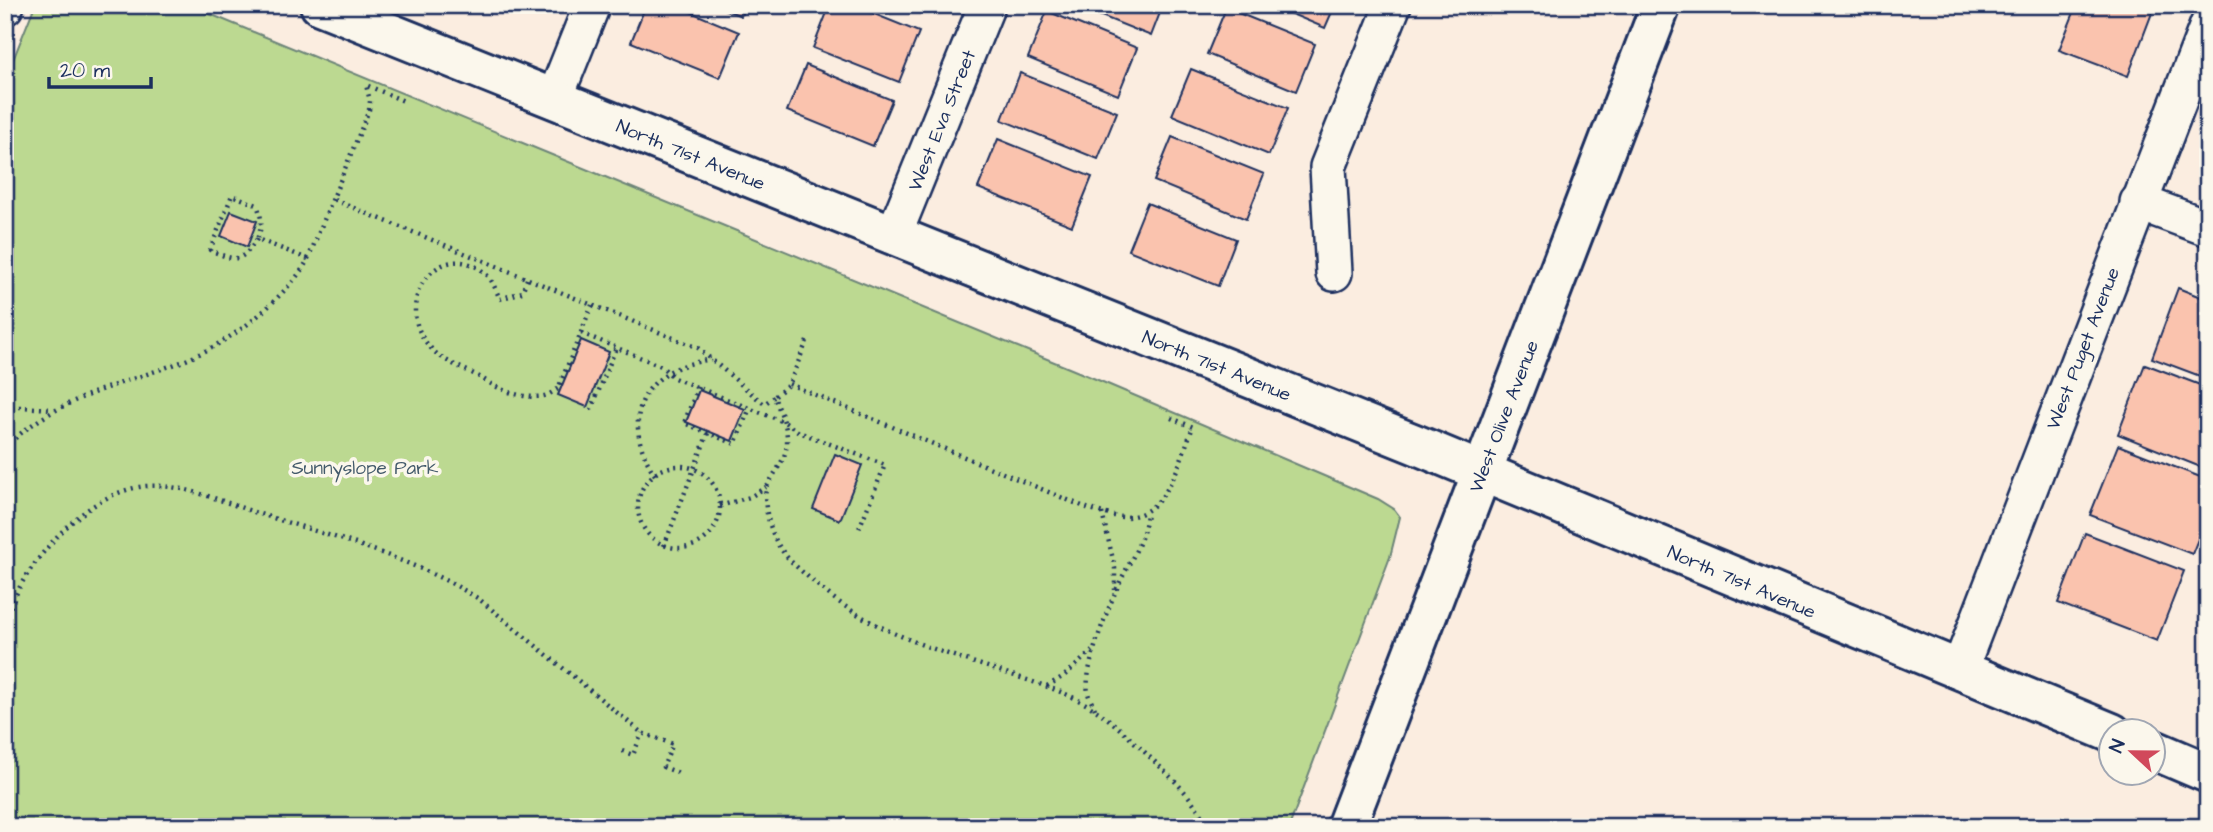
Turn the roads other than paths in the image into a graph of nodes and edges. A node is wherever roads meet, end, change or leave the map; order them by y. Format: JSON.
{"nodes":[{"id":1,"x":320,"y":5,"type":"edge"},
{"id":2,"x":592,"y":5,"type":"edge"},
{"id":3,"x":987,"y":5,"type":"edge"},
{"id":4,"x":1393,"y":5,"type":"edge"},
{"id":5,"x":1661,"y":5,"type":"edge"},
{"id":6,"x":2208,"y":25,"type":"edge"},
{"id":7,"x":554,"y":100,"type":"junction"},
{"id":8,"x":2138,"y":202,"type":"junction"},
{"id":9,"x":2208,"y":228,"type":"edge"},
{"id":10,"x":894,"y":234,"type":"junction"},
{"id":11,"x":1334,"y":273,"type":"dead end"},
{"id":12,"x":1481,"y":472,"type":"junction"},
{"id":13,"x":1959,"y":671,"type":"junction"},
{"id":14,"x":2098,"y":727,"type":"edge"},
{"id":15,"x":2168,"y":756,"type":"edge"},
{"id":16,"x":2208,"y":772,"type":"edge"},
{"id":17,"x":1346,"y":827,"type":"edge"}],
"edges":[{"from":1,"to":7,"type":"street","name":"North 71st Avenue"},
{"from":2,"to":7,"type":"street"},
{"from":3,"to":10,"type":"street","name":"West Eva Street"},
{"from":4,"to":11,"type":"street"},
{"from":5,"to":12,"type":"street","name":"West Olive Avenue"},
{"from":6,"to":8,"type":"street","name":"West Puget Avenue"},
{"from":7,"to":10,"type":"street","name":"North 71st Avenue"},
{"from":8,"to":9,"type":"street"},
{"from":8,"to":13,"type":"street","name":"West Puget Avenue"},
{"from":10,"to":12,"type":"street","name":"North 71st Avenue"},
{"from":12,"to":13,"type":"street","name":"North 71st Avenue"},
{"from":12,"to":17,"type":"street","name":"West Olive Avenue"},
{"from":13,"to":14,"type":"street","name":"North 71st Avenue"},
{"from":15,"to":16,"type":"street"}]}
